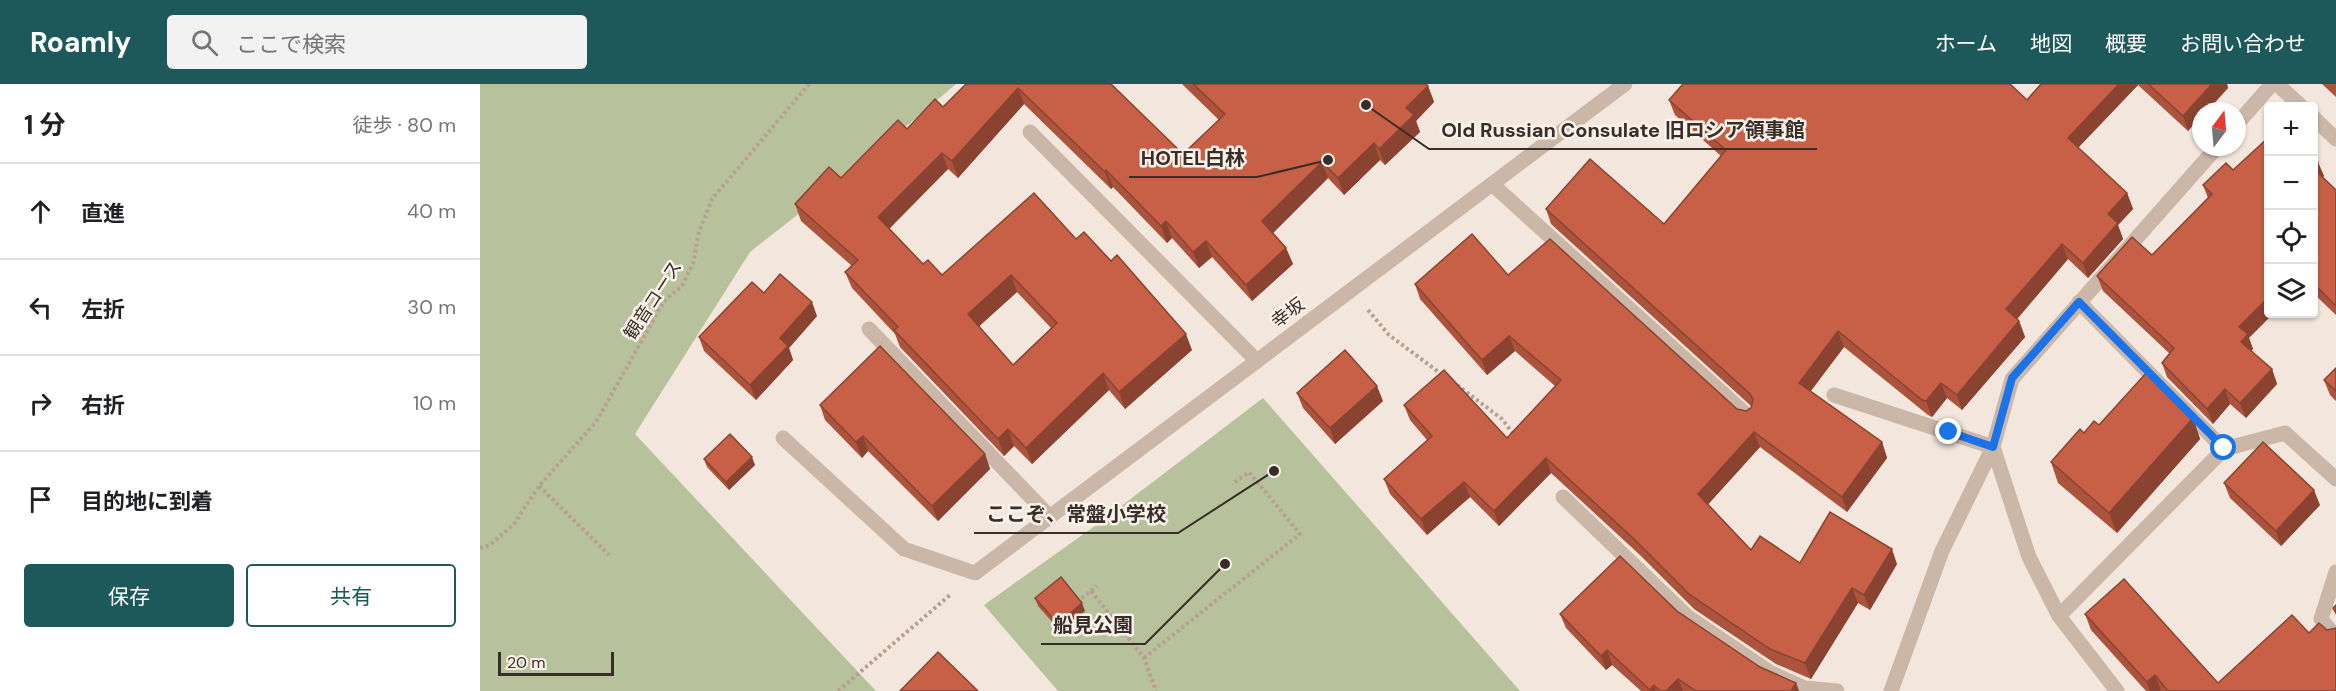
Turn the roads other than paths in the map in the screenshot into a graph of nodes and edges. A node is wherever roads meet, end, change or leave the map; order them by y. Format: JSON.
{"nodes":[{"id":1,"x":1625,"y":84,"type":"edge"},
{"id":2,"x":2272,"y":84,"type":"edge"},
{"id":3,"x":2277,"y":84,"type":"edge"},
{"id":4,"x":2297,"y":102,"type":"edge"},
{"id":5,"x":2246,"y":114,"type":"edge"},
{"id":6,"x":2318,"y":123,"type":"edge"},
{"id":7,"x":1030,"y":132,"type":"dead end"},
{"id":8,"x":2336,"y":139,"type":"edge"},
{"id":9,"x":2209,"y":156,"type":"edge"},
{"id":10,"x":1491,"y":184,"type":"junction"},
{"id":11,"x":2079,"y":302,"type":"junction"},
{"id":12,"x":869,"y":329,"type":"dead end"},
{"id":13,"x":1257,"y":361,"type":"junction"},
{"id":14,"x":1834,"y":395,"type":"dead end"},
{"id":15,"x":1749,"y":417,"type":"edge"},
{"id":16,"x":783,"y":438,"type":"dead end"},
{"id":17,"x":1993,"y":447,"type":"junction"},
{"id":18,"x":2224,"y":448,"type":"junction"},
{"id":19,"x":2336,"y":479,"type":"edge"},
{"id":20,"x":1563,"y":497,"type":"dead end"},
{"id":21,"x":1050,"y":517,"type":"junction"},
{"id":22,"x":2336,"y":572,"type":"edge"},
{"id":23,"x":2059,"y":616,"type":"junction"},
{"id":24,"x":2336,"y":637,"type":"edge"},
{"id":25,"x":1829,"y":690,"type":"edge"},
{"id":26,"x":1891,"y":691,"type":"edge"},
{"id":27,"x":2117,"y":691,"type":"edge"}],
"edges":[{"from":1,"to":10,"type":"street","name":"幸坂"},
{"from":2,"to":5,"type":"street"},
{"from":3,"to":4,"type":"street"},
{"from":6,"to":8,"type":"street"},
{"from":7,"to":13,"type":"street"},
{"from":9,"to":11,"type":"street"},
{"from":10,"to":13,"type":"street","name":"幸坂"},
{"from":10,"to":15,"type":"street"},
{"from":11,"to":17,"type":"street"},
{"from":11,"to":18,"type":"street"},
{"from":12,"to":21,"type":"street"},
{"from":13,"to":21,"type":"street","name":"幸坂"},
{"from":14,"to":17,"type":"street"},
{"from":16,"to":21,"type":"street","name":"幸坂"},
{"from":17,"to":23,"type":"street"},
{"from":17,"to":26,"type":"street"},
{"from":18,"to":19,"type":"street"},
{"from":18,"to":23,"type":"street"},
{"from":20,"to":25,"type":"street"},
{"from":22,"to":24,"type":"street"},
{"from":23,"to":27,"type":"street"}]}
